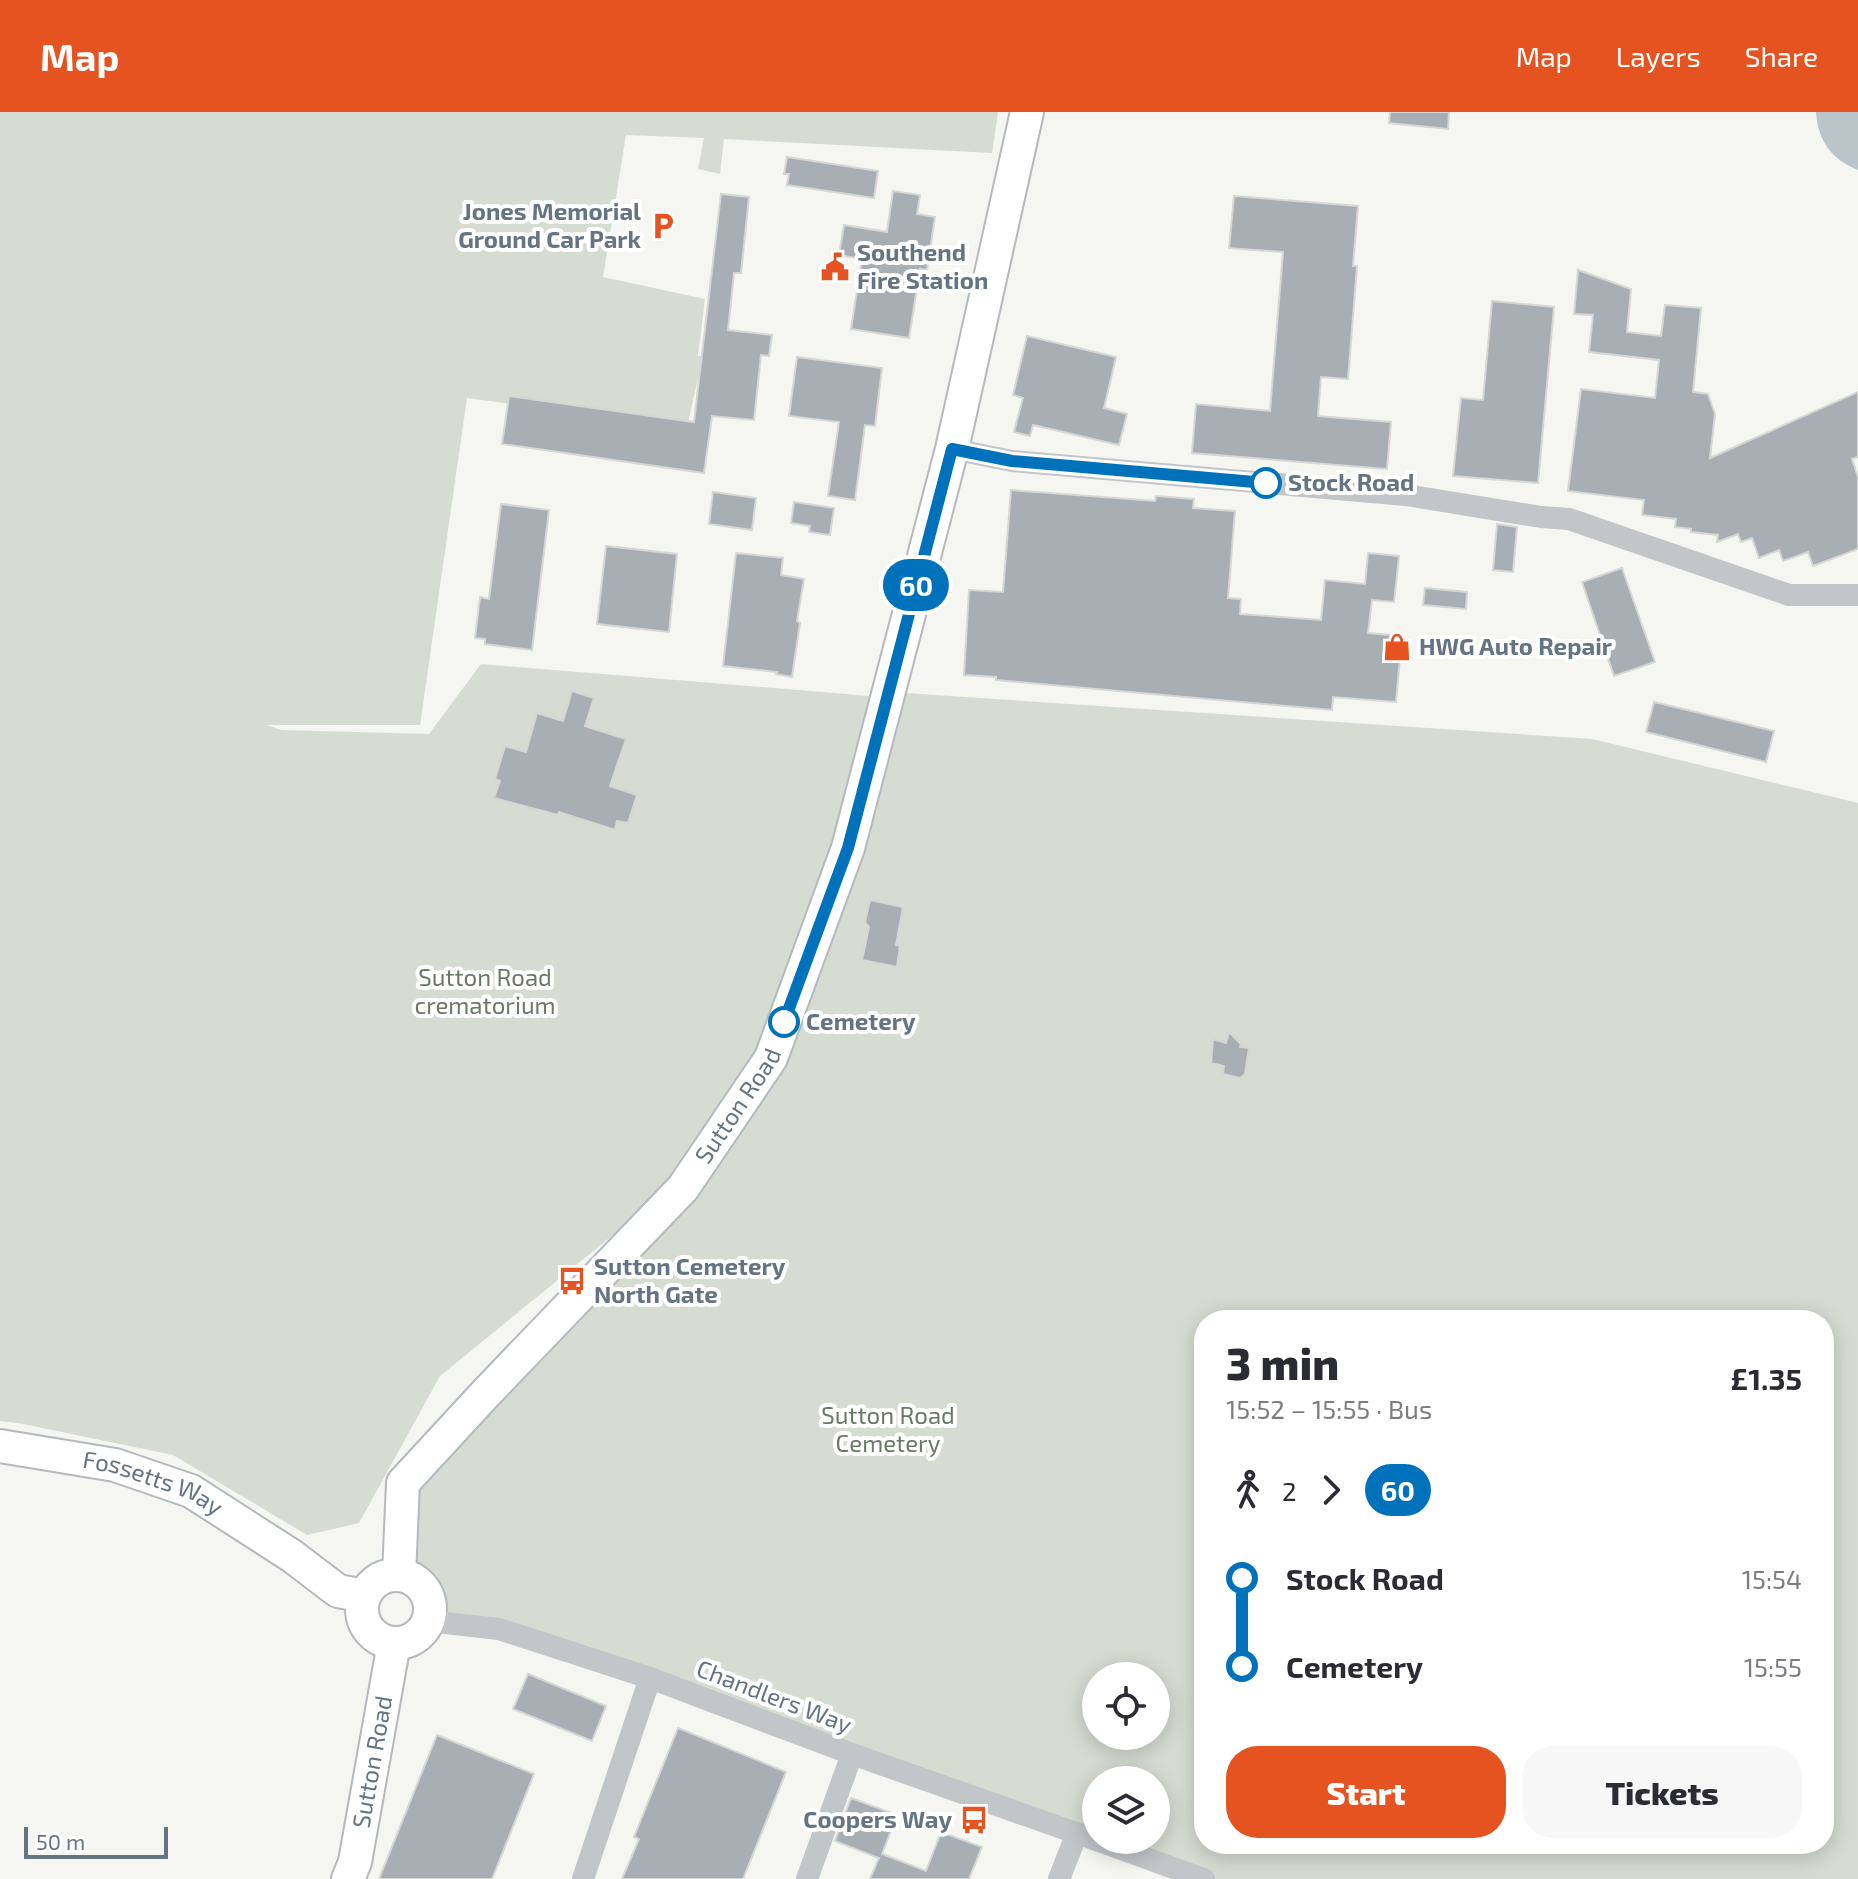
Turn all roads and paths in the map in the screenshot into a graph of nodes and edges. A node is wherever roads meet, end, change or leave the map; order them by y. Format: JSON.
{"nodes":[{"id":1,"x":1027,"y":112,"type":"edge"},
{"id":2,"x":952,"y":449,"type":"junction"},
{"id":3,"x":1858,"y":595,"type":"edge"},
{"id":4,"x":0,"y":1446,"type":"edge"},
{"id":5,"x":380,"y":1584,"type":"junction"},
{"id":6,"x":428,"y":1621,"type":"junction"},
{"id":7,"x":394,"y":1643,"type":"junction"},
{"id":8,"x":650,"y":1678,"type":"junction"},
{"id":9,"x":852,"y":1754,"type":"junction"},
{"id":10,"x":1082,"y":1835,"type":"edge"},
{"id":11,"x":1082,"y":1849,"type":"edge"},
{"id":12,"x":1134,"y":1854,"type":"edge"},
{"id":13,"x":348,"y":1879,"type":"edge"},
{"id":14,"x":583,"y":1879,"type":"edge"},
{"id":15,"x":807,"y":1879,"type":"edge"},
{"id":16,"x":1059,"y":1879,"type":"edge"},
{"id":17,"x":1204,"y":1879,"type":"edge"}],
"edges":[{"from":1,"to":2,"type":"street","name":"Sutton Road"},
{"from":2,"to":3,"type":"street"},
{"from":2,"to":5,"type":"street","name":"Sutton Road"},
{"from":4,"to":5,"type":"street","name":"Fossetts Way"},
{"from":5,"to":6,"type":"street"},
{"from":5,"to":7,"type":"street","name":"Sutton Road"},
{"from":6,"to":7,"type":"street"},
{"from":6,"to":8,"type":"street","name":"Chandlers Way"},
{"from":7,"to":13,"type":"street","name":"Sutton Road"},
{"from":8,"to":9,"type":"street","name":"Chandlers Way"},
{"from":8,"to":14,"type":"street"},
{"from":9,"to":10,"type":"street","name":"Chandlers Way"},
{"from":9,"to":15,"type":"street"},
{"from":11,"to":16,"type":"street"},
{"from":12,"to":17,"type":"street","name":"Chandlers Way"}]}
